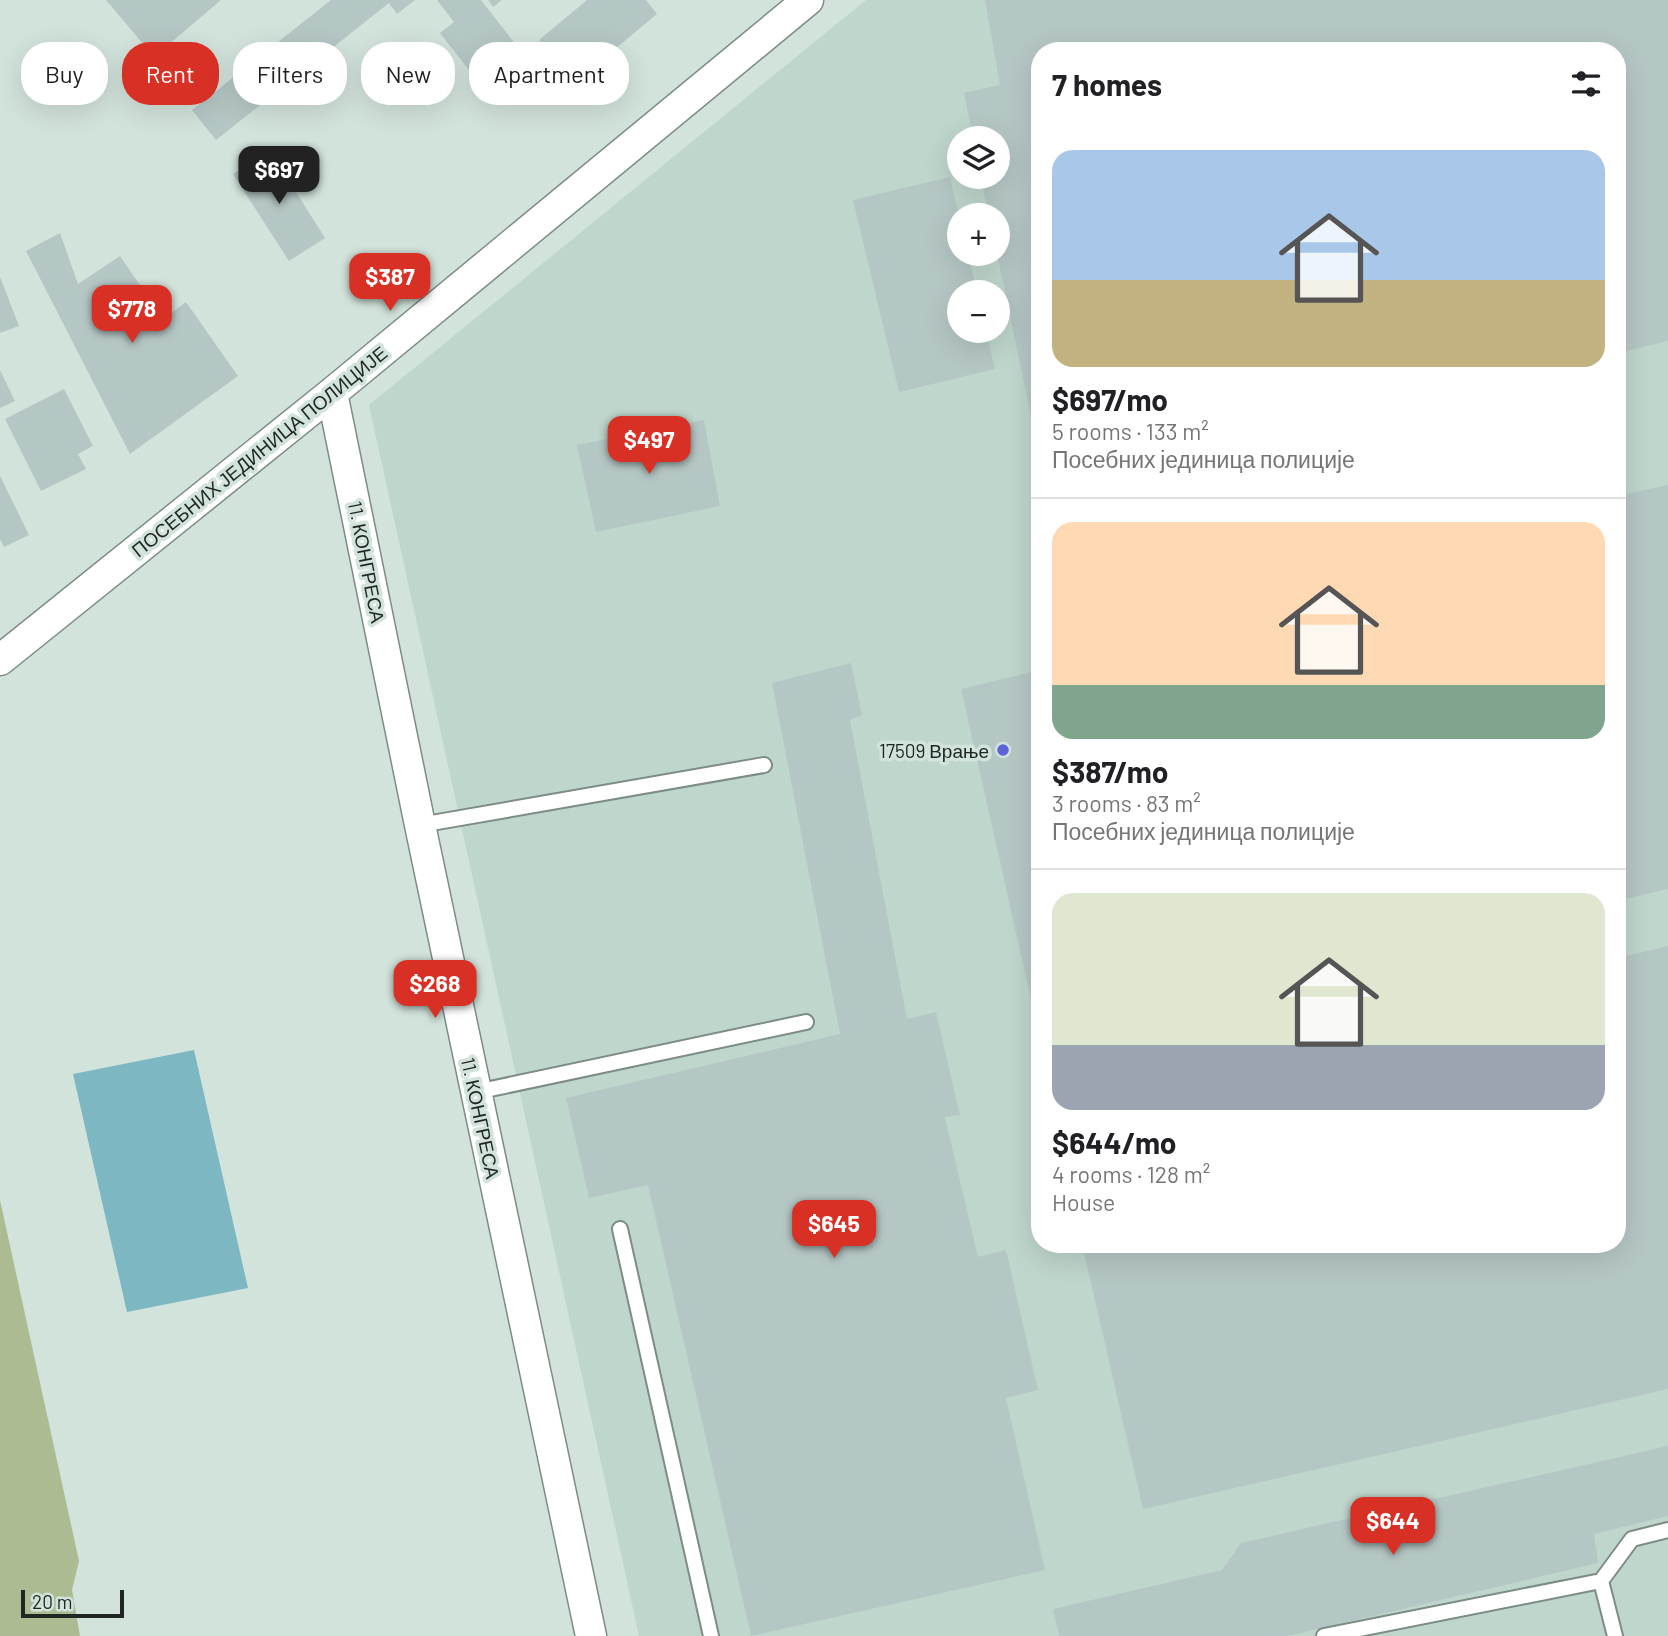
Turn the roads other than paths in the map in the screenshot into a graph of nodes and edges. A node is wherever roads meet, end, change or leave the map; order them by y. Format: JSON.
{"nodes":[{"id":1,"x":808,"y":0,"type":"edge"},
{"id":2,"x":332,"y":393,"type":"junction"},
{"id":3,"x":0,"y":660,"type":"edge"},
{"id":4,"x":764,"y":765,"type":"dead end"},
{"id":5,"x":420,"y":825,"type":"junction"},
{"id":6,"x":806,"y":1022,"type":"dead end"},
{"id":7,"x":476,"y":1092,"type":"junction"},
{"id":8,"x":620,"y":1229,"type":"dead end"},
{"id":9,"x":1668,"y":1530,"type":"edge"},
{"id":10,"x":1601,"y":1581,"type":"junction"},
{"id":11,"x":590,"y":1636,"type":"edge"},
{"id":12,"x":711,"y":1636,"type":"edge"},
{"id":13,"x":1324,"y":1636,"type":"edge"},
{"id":14,"x":1615,"y":1636,"type":"edge"}],
"edges":[{"from":1,"to":2,"type":"street","name":"ПОСЕБНИХ ЈЕДИНИЦА ПОЛИЦИЈЕ"},
{"from":2,"to":3,"type":"street","name":"ПОСЕБНИХ ЈЕДИНИЦА ПОЛИЦИЈЕ"},
{"from":2,"to":5,"type":"street","name":"11. КОНГРЕСА"},
{"from":4,"to":5,"type":"lane"},
{"from":5,"to":7,"type":"street","name":"11. КОНГРЕСА"},
{"from":6,"to":7,"type":"lane"},
{"from":7,"to":11,"type":"street","name":"11. КОНГРЕСА"},
{"from":8,"to":12,"type":"lane"},
{"from":9,"to":10,"type":"lane"},
{"from":10,"to":13,"type":"lane"},
{"from":10,"to":14,"type":"lane"}]}
